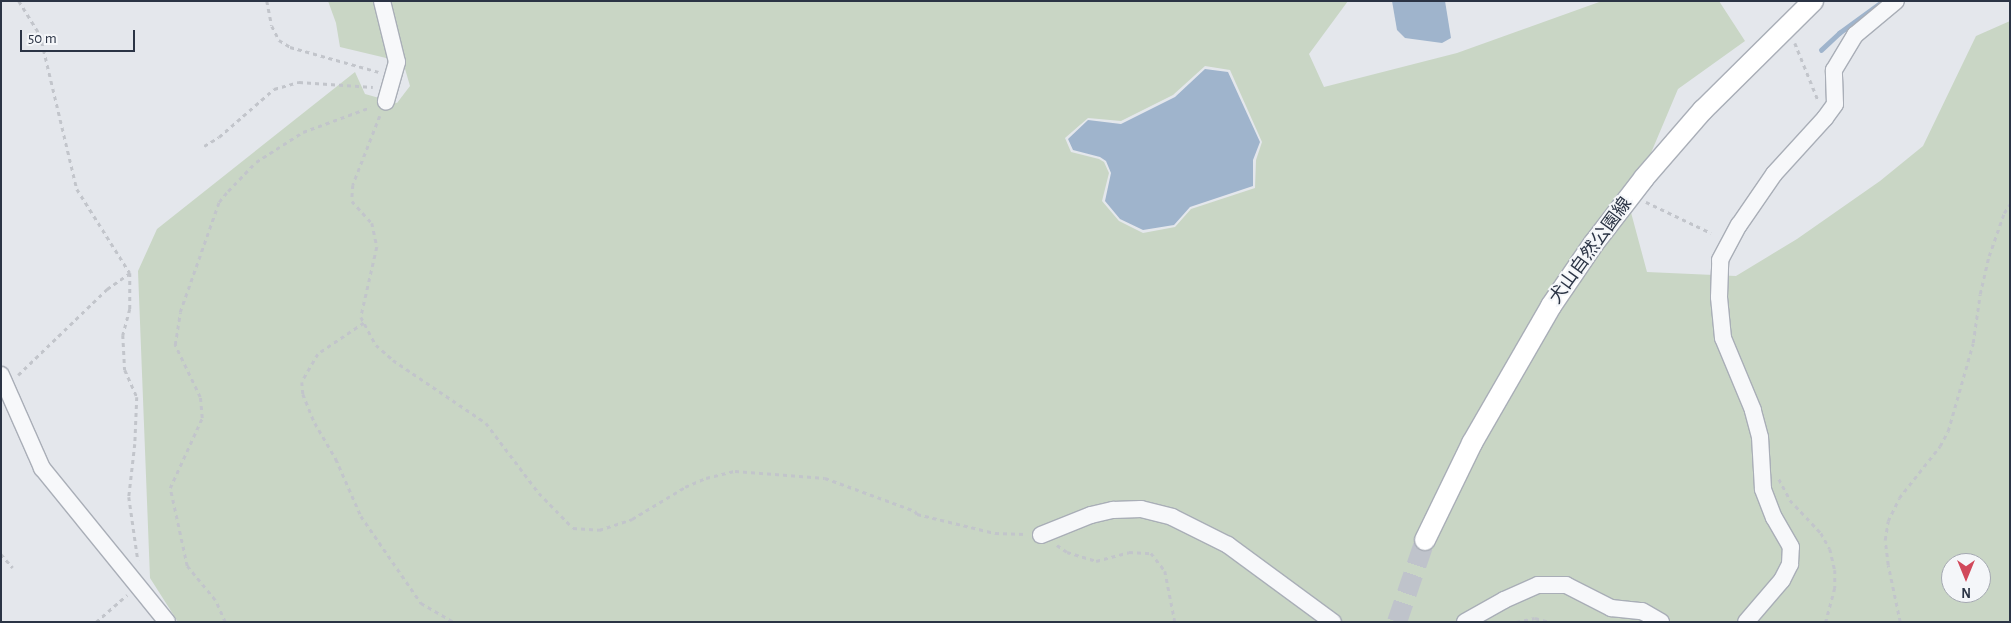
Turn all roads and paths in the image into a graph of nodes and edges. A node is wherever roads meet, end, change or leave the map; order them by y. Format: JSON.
{"nodes":[{"id":1,"x":20,"y":1,"type":"edge"},
{"id":2,"x":267,"y":1,"type":"edge"},
{"id":3,"x":382,"y":1,"type":"edge"},
{"id":4,"x":1813,"y":1,"type":"edge"},
{"id":5,"x":1896,"y":1,"type":"edge"},
{"id":6,"x":1793,"y":39,"type":"dead end"},
{"id":7,"x":389,"y":88,"type":"junction"},
{"id":8,"x":1825,"y":118,"type":"junction"},
{"id":9,"x":204,"y":146,"type":"dead end"},
{"id":10,"x":1631,"y":195,"type":"junction"},
{"id":11,"x":2010,"y":204,"type":"edge"},
{"id":12,"x":1711,"y":233,"type":"dead end"},
{"id":13,"x":130,"y":273,"type":"junction"},
{"id":14,"x":364,"y":323,"type":"junction"},
{"id":15,"x":4,"y":381,"type":"edge"},
{"id":16,"x":1776,"y":475,"type":"dead end"},
{"id":17,"x":1041,"y":535,"type":"junction"},
{"id":18,"x":1425,"y":540,"type":"tunnel mouth"},
{"id":19,"x":1,"y":554,"type":"edge"},
{"id":20,"x":13,"y":568,"type":"dead end"},
{"id":21,"x":139,"y":585,"type":"junction"},
{"id":22,"x":96,"y":622,"type":"edge"},
{"id":23,"x":167,"y":622,"type":"edge"},
{"id":24,"x":225,"y":622,"type":"edge"},
{"id":25,"x":454,"y":622,"type":"edge"},
{"id":26,"x":1175,"y":622,"type":"edge"},
{"id":27,"x":1332,"y":622,"type":"edge"},
{"id":28,"x":1465,"y":622,"type":"edge"},
{"id":29,"x":1516,"y":622,"type":"edge"},
{"id":30,"x":1550,"y":622,"type":"edge"},
{"id":31,"x":1661,"y":622,"type":"edge"},
{"id":32,"x":1746,"y":622,"type":"edge"},
{"id":33,"x":1826,"y":622,"type":"edge"},
{"id":34,"x":1900,"y":622,"type":"edge"}],
"edges":[{"from":1,"to":13,"type":"path"},
{"from":2,"to":7,"type":"path"},
{"from":3,"to":7,"type":"street"},
{"from":4,"to":10,"type":"main road","name":"犬山自然公園線"},
{"from":5,"to":8,"type":"street"},
{"from":6,"to":8,"type":"path"},
{"from":7,"to":9,"type":"path"},
{"from":7,"to":14,"type":"path"},
{"from":7,"to":24,"type":"path"},
{"from":8,"to":32,"type":"street"},
{"from":10,"to":12,"type":"path"},
{"from":10,"to":18,"type":"main road","name":"犬山自然公園線"},
{"from":11,"to":34,"type":"path"},
{"from":13,"to":15,"type":"path"},
{"from":13,"to":21,"type":"path"},
{"from":14,"to":17,"type":"path"},
{"from":14,"to":25,"type":"path"},
{"from":15,"to":21,"type":"street"},
{"from":16,"to":33,"type":"path"},
{"from":17,"to":26,"type":"path"},
{"from":17,"to":27,"type":"street"},
{"from":19,"to":20,"type":"path"},
{"from":21,"to":22,"type":"path"},
{"from":21,"to":23,"type":"street"},
{"from":28,"to":31,"type":"street"},
{"from":29,"to":30,"type":"path"}]}
